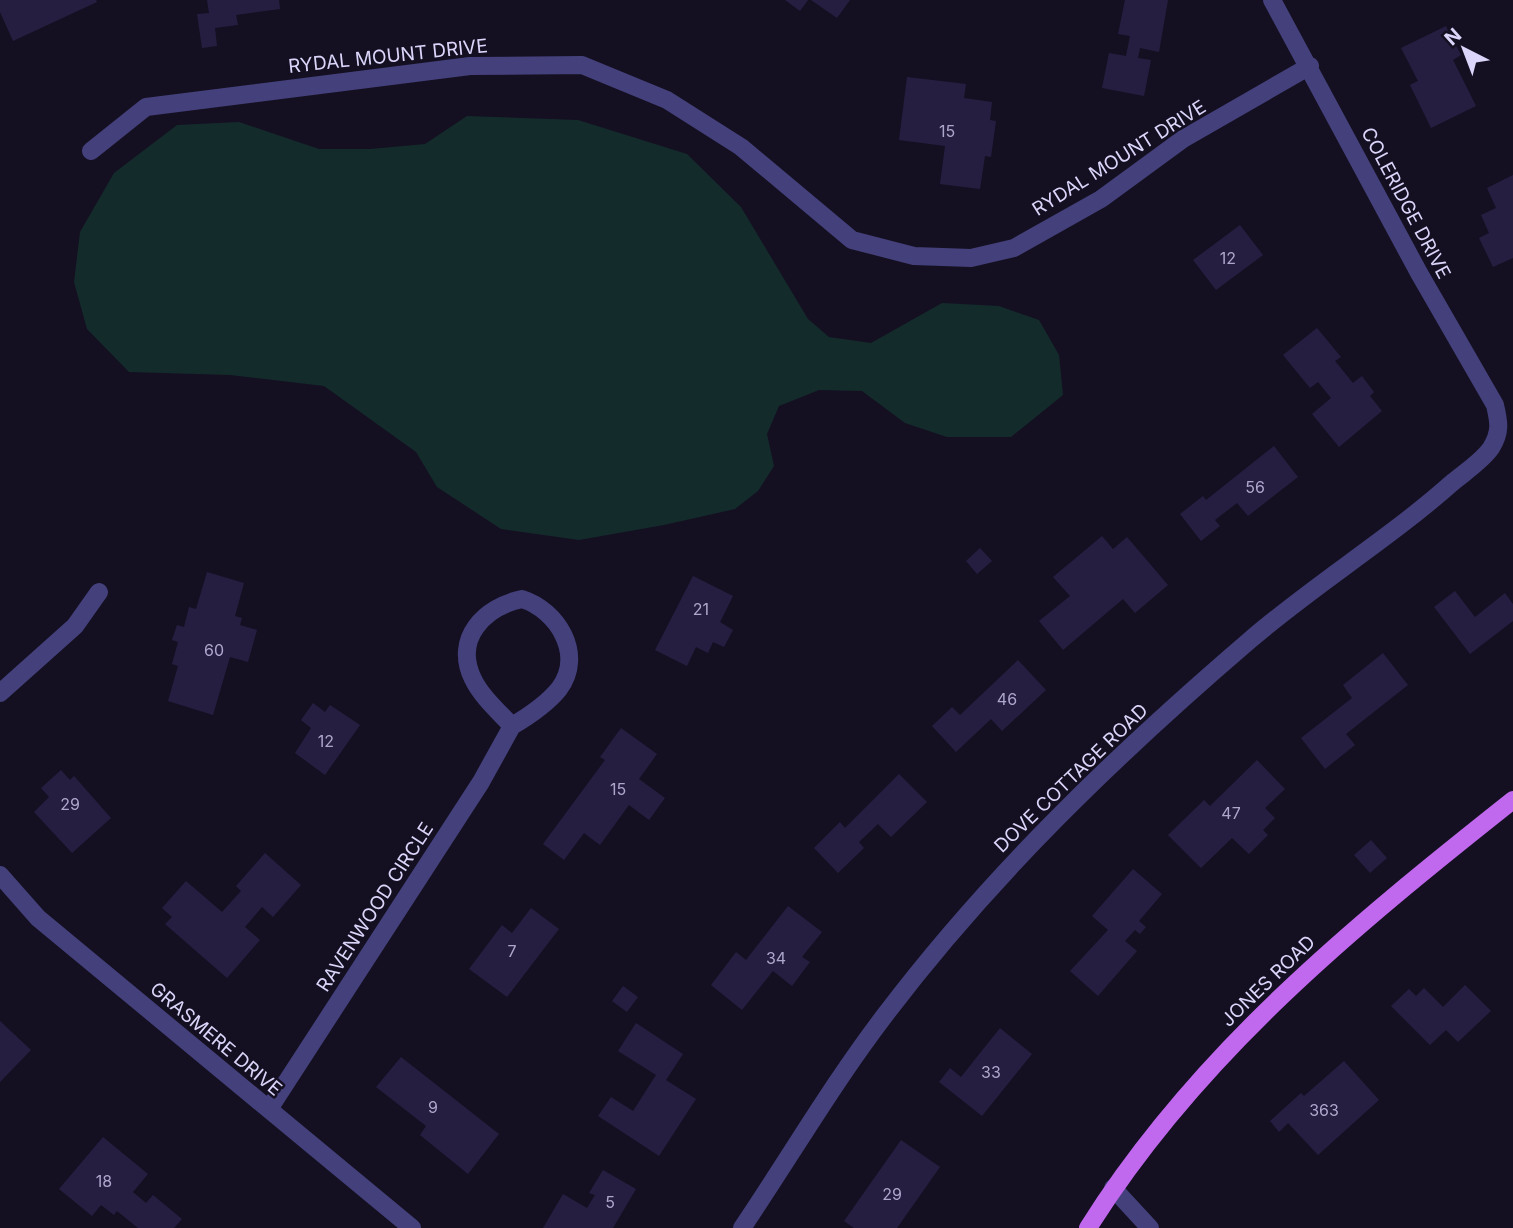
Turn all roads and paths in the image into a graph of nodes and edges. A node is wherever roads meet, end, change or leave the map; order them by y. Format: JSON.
{"nodes":[{"id":1,"x":1272,"y":0,"type":"edge"},
{"id":2,"x":1310,"y":66,"type":"junction"},
{"id":3,"x":91,"y":151,"type":"dead end"},
{"id":4,"x":1501,"y":427,"type":"joint"},
{"id":5,"x":99,"y":592,"type":"dead end"},
{"id":6,"x":0,"y":693,"type":"edge"},
{"id":7,"x":512,"y":726,"type":"junction"},
{"id":8,"x":1513,"y":800,"type":"edge"},
{"id":9,"x":0,"y":875,"type":"edge"},
{"id":10,"x":269,"y":1109,"type":"junction"},
{"id":11,"x":1113,"y":1188,"type":"junction"},
{"id":12,"x":412,"y":1228,"type":"edge"},
{"id":13,"x":742,"y":1228,"type":"edge"},
{"id":14,"x":1088,"y":1228,"type":"edge"},
{"id":15,"x":1150,"y":1228,"type":"edge"}],
"edges":[{"from":1,"to":2,"type":"street","name":"COLERIDGE DRIVE"},
{"from":2,"to":3,"type":"street","name":"RYDAL MOUNT DRIVE"},
{"from":2,"to":4,"type":"street","name":"COLERIDGE DRIVE"},
{"from":4,"to":13,"type":"street","name":"DOVE COTTAGE ROAD"},
{"from":5,"to":6,"type":"street"},
{"from":7,"to":7,"type":"street","name":"RAVENWOOD CIRCLE"},
{"from":7,"to":10,"type":"street","name":"RAVENWOOD CIRCLE"},
{"from":8,"to":11,"type":"main road","name":"JONES ROAD"},
{"from":9,"to":10,"type":"street","name":"GRASMERE DRIVE"},
{"from":10,"to":12,"type":"street","name":"GRASMERE DRIVE"},
{"from":11,"to":14,"type":"main road","name":"JONES ROAD"},
{"from":11,"to":15,"type":"street"}]}
